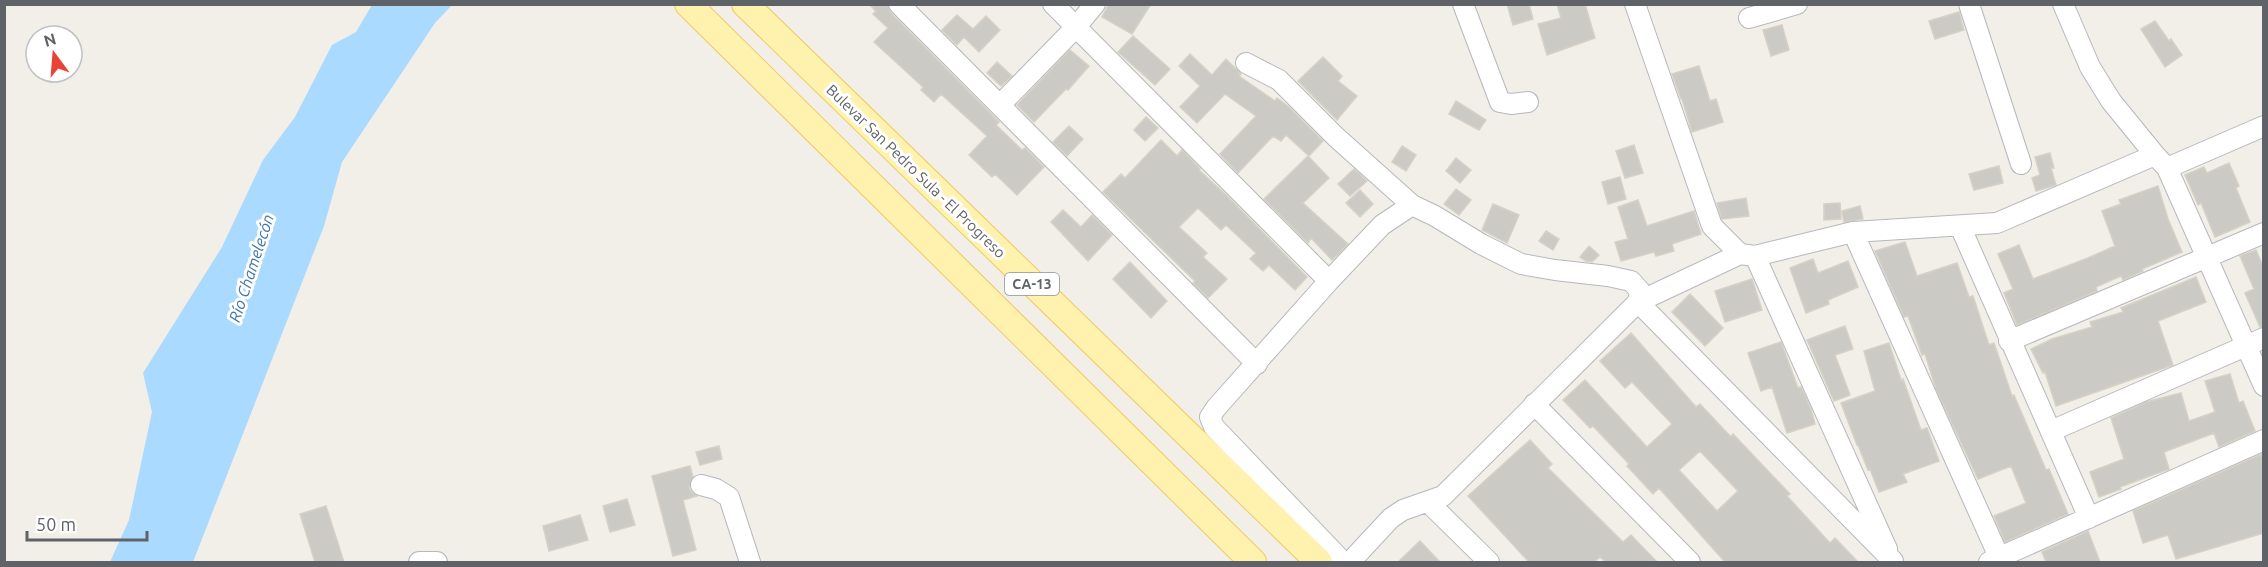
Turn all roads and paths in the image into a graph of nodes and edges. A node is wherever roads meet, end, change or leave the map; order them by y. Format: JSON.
{"nodes":[{"id":1,"x":688,"y":4,"type":"edge"},
{"id":2,"x":745,"y":4,"type":"edge"},
{"id":3,"x":898,"y":4,"type":"edge"},
{"id":4,"x":1053,"y":4,"type":"edge"},
{"id":5,"x":1095,"y":4,"type":"edge"},
{"id":6,"x":1463,"y":4,"type":"edge"},
{"id":7,"x":1635,"y":4,"type":"edge"},
{"id":8,"x":1797,"y":4,"type":"edge"},
{"id":9,"x":1969,"y":4,"type":"edge"},
{"id":10,"x":2063,"y":4,"type":"edge"},
{"id":11,"x":1749,"y":18,"type":"dead end"},
{"id":12,"x":1076,"y":27,"type":"junction"},
{"id":13,"x":1246,"y":63,"type":"dead end"},
{"id":14,"x":1528,"y":102,"type":"dead end"},
{"id":15,"x":1000,"y":105,"type":"junction"},
{"id":16,"x":2264,"y":126,"type":"edge"},
{"id":17,"x":2161,"y":162,"type":"junction"},
{"id":18,"x":2021,"y":164,"type":"dead end"},
{"id":19,"x":1412,"y":205,"type":"junction"},
{"id":20,"x":1960,"y":226,"type":"junction"},
{"id":21,"x":1853,"y":232,"type":"junction"},
{"id":22,"x":2264,"y":233,"type":"edge"},
{"id":23,"x":1748,"y":255,"type":"junction"},
{"id":24,"x":2207,"y":257,"type":"junction"},
{"id":25,"x":1329,"y":281,"type":"junction"},
{"id":26,"x":1638,"y":302,"type":"junction"},
{"id":27,"x":2264,"y":338,"type":"edge"},
{"id":28,"x":2009,"y":340,"type":"junction"},
{"id":29,"x":2245,"y":346,"type":"junction"},
{"id":30,"x":1257,"y":364,"type":"junction"},
{"id":31,"x":2264,"y":387,"type":"edge"},
{"id":32,"x":1534,"y":404,"type":"junction"},
{"id":33,"x":2051,"y":431,"type":"junction"},
{"id":34,"x":2264,"y":440,"type":"edge"},
{"id":35,"x":701,"y":485,"type":"dead end"},
{"id":36,"x":1428,"y":502,"type":"junction"},
{"id":37,"x":2089,"y":518,"type":"junction"},
{"id":38,"x":1994,"y":560,"type":"edge"},
{"id":39,"x":419,"y":562,"type":"edge"},
{"id":40,"x":437,"y":562,"type":"edge"},
{"id":41,"x":750,"y":562,"type":"edge"},
{"id":42,"x":1253,"y":562,"type":"edge"},
{"id":43,"x":1319,"y":562,"type":"edge"},
{"id":44,"x":1343,"y":562,"type":"edge"},
{"id":45,"x":1350,"y":562,"type":"edge"},
{"id":46,"x":1489,"y":562,"type":"edge"},
{"id":47,"x":1690,"y":562,"type":"edge"},
{"id":48,"x":1893,"y":562,"type":"edge"}],
"edges":[{"from":1,"to":42,"type":"main road","number":"CA-13"},
{"from":2,"to":43,"type":"main road","name":"Bulevar San Pedro Sula - El Progreso","number":"CA-13"},
{"from":3,"to":15,"type":"street"},
{"from":4,"to":12,"type":"street"},
{"from":5,"to":12,"type":"street"},
{"from":6,"to":14,"type":"street"},
{"from":7,"to":23,"type":"street"},
{"from":8,"to":11,"type":"street"},
{"from":9,"to":18,"type":"street"},
{"from":10,"to":17,"type":"street"},
{"from":12,"to":15,"type":"street"},
{"from":12,"to":25,"type":"street"},
{"from":13,"to":19,"type":"street"},
{"from":15,"to":30,"type":"street"},
{"from":16,"to":17,"type":"street"},
{"from":17,"to":20,"type":"street"},
{"from":17,"to":24,"type":"street"},
{"from":19,"to":25,"type":"street"},
{"from":19,"to":26,"type":"street"},
{"from":20,"to":21,"type":"street"},
{"from":20,"to":28,"type":"street"},
{"from":21,"to":23,"type":"street"},
{"from":21,"to":38,"type":"street"},
{"from":22,"to":24,"type":"street"},
{"from":23,"to":26,"type":"street"},
{"from":23,"to":48,"type":"street"},
{"from":24,"to":28,"type":"street"},
{"from":24,"to":29,"type":"street"},
{"from":25,"to":30,"type":"street"},
{"from":26,"to":32,"type":"street"},
{"from":26,"to":48,"type":"street"},
{"from":27,"to":29,"type":"street"},
{"from":28,"to":33,"type":"street"},
{"from":29,"to":31,"type":"street"},
{"from":29,"to":33,"type":"street"},
{"from":30,"to":44,"type":"street"},
{"from":32,"to":36,"type":"street"},
{"from":32,"to":47,"type":"street"},
{"from":33,"to":37,"type":"street"},
{"from":34,"to":37,"type":"street"},
{"from":35,"to":41,"type":"street"},
{"from":36,"to":45,"type":"street"},
{"from":36,"to":46,"type":"street"},
{"from":37,"to":38,"type":"street"},
{"from":39,"to":40,"type":"street"}]}
